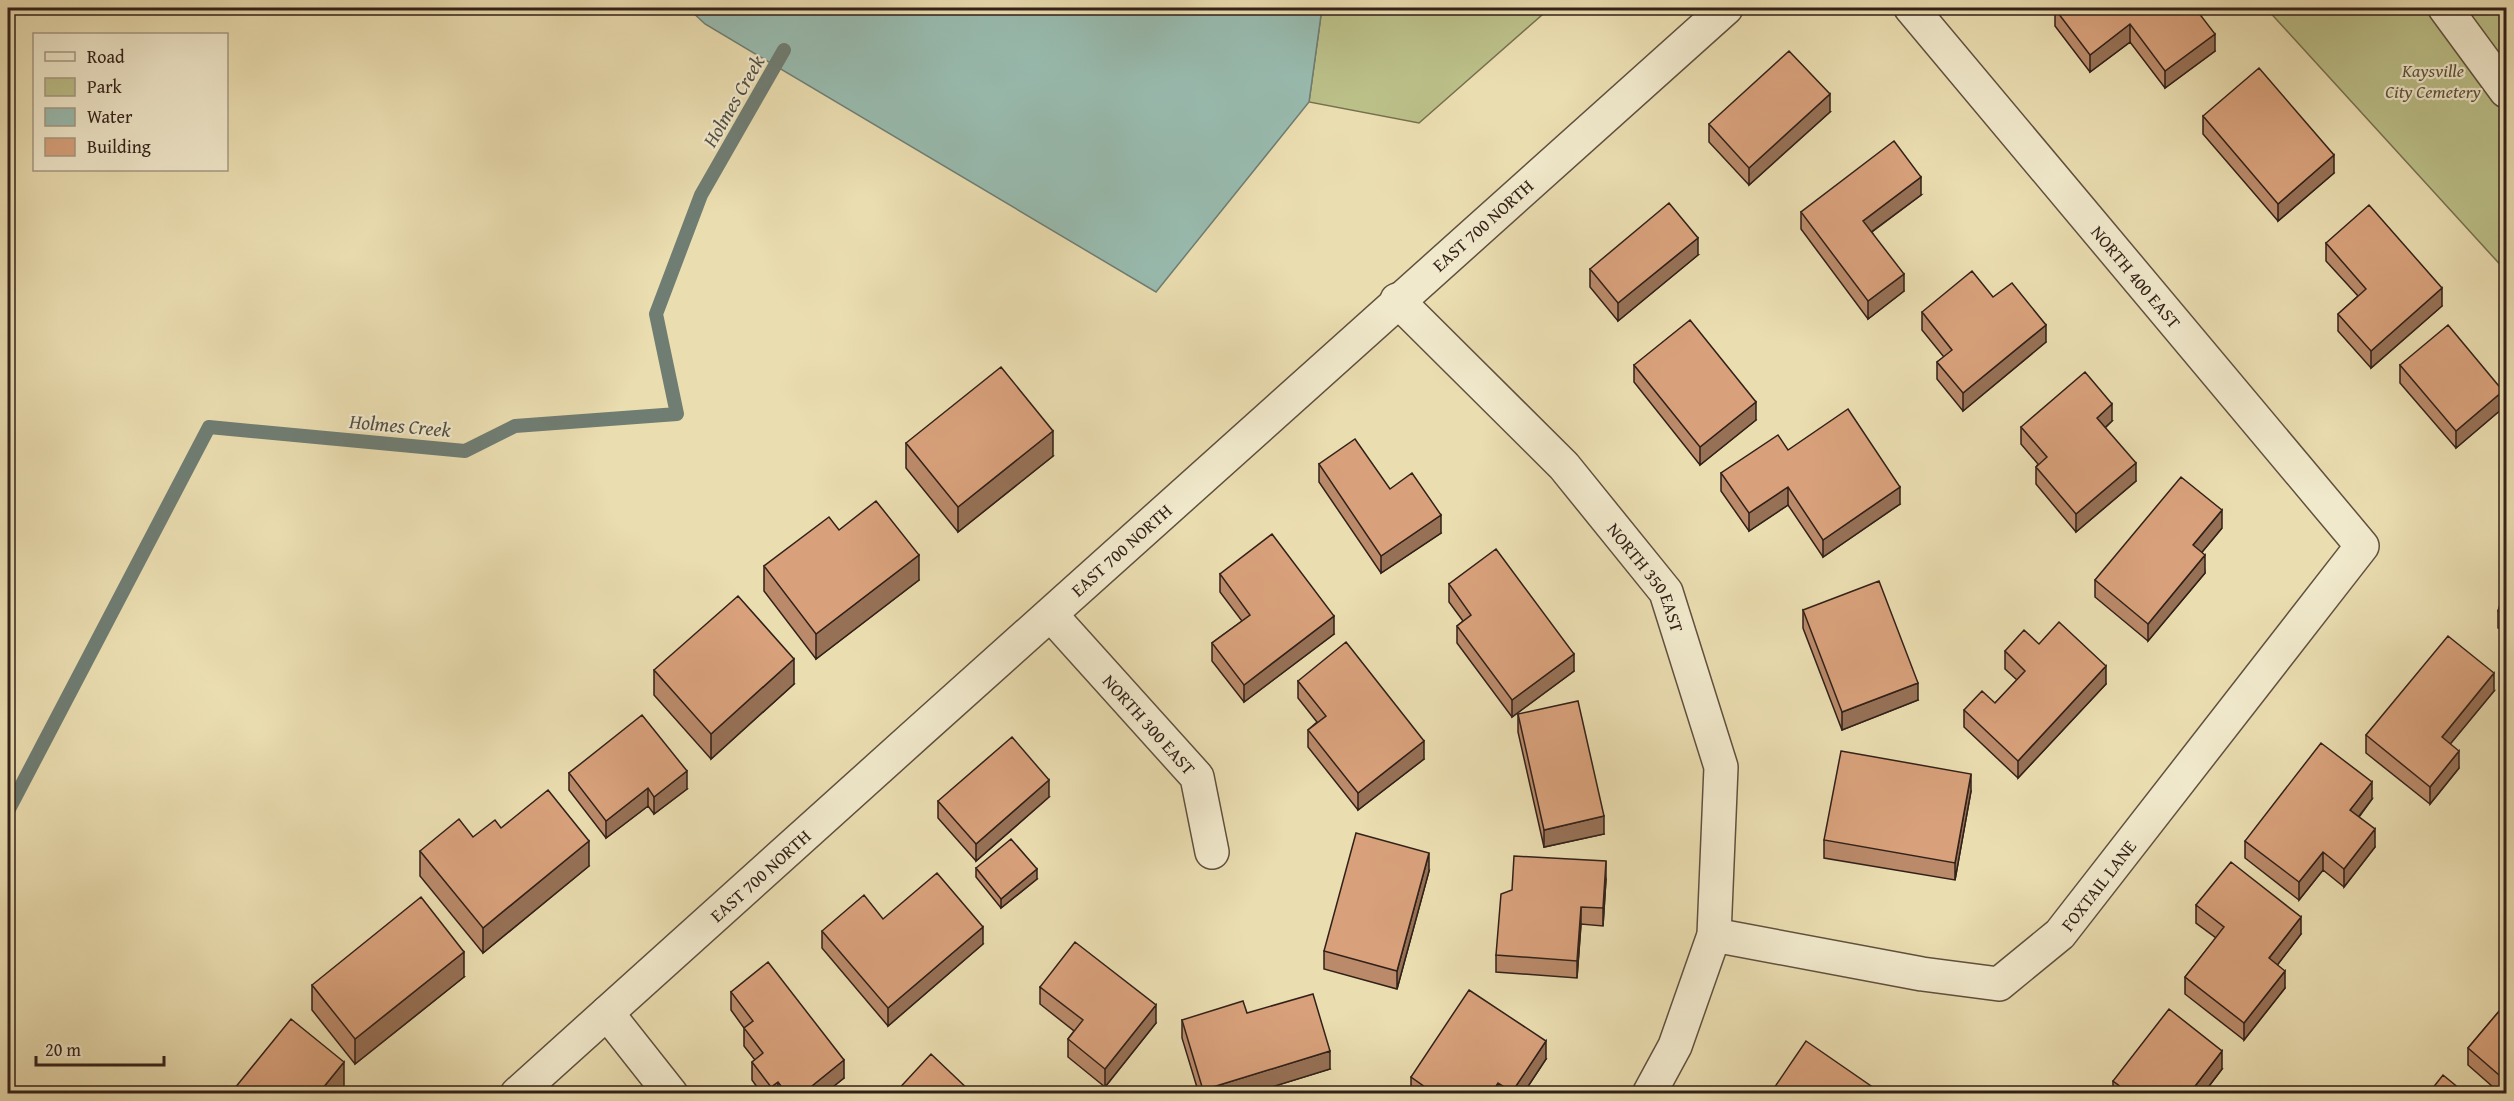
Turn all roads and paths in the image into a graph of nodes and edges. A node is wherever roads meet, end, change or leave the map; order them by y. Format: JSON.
{"nodes":[{"id":1,"x":1726,"y":8,"type":"edge"},
{"id":2,"x":1911,"y":8,"type":"edge"},
{"id":3,"x":2445,"y":8,"type":"edge"},
{"id":4,"x":2506,"y":91,"type":"edge"},
{"id":5,"x":1397,"y":300,"type":"junction"},
{"id":6,"x":2362,"y":546,"type":"joint"},
{"id":7,"x":1051,"y":615,"type":"junction"},
{"id":8,"x":1212,"y":852,"type":"dead end"},
{"id":9,"x":1714,"y":934,"type":"junction"},
{"id":10,"x":607,"y":1013,"type":"junction"},
{"id":11,"x":517,"y":1094,"type":"edge"},
{"id":12,"x":671,"y":1094,"type":"edge"},
{"id":13,"x":1649,"y":1094,"type":"edge"}],
"edges":[{"from":1,"to":5,"type":"street","name":"EAST 700 NORTH"},
{"from":2,"to":6,"type":"street","name":"NORTH 400 EAST"},
{"from":3,"to":4,"type":"street"},
{"from":5,"to":7,"type":"street","name":"EAST 700 NORTH"},
{"from":5,"to":9,"type":"street","name":"NORTH 350 EAST"},
{"from":6,"to":9,"type":"street","name":"FOXTAIL LANE"},
{"from":7,"to":8,"type":"street","name":"NORTH 300 EAST"},
{"from":7,"to":10,"type":"street","name":"EAST 700 NORTH"},
{"from":9,"to":13,"type":"street","name":"NORTH 350 EAST"},
{"from":10,"to":11,"type":"street","name":"EAST 700 NORTH"},
{"from":10,"to":12,"type":"street"}]}
